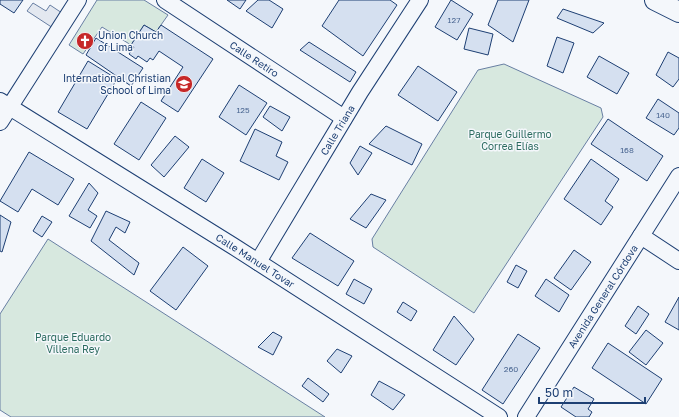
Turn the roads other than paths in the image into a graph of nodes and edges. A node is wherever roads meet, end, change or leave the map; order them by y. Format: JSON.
{"nodes":[{"id":1,"x":78,"y":0,"type":"edge"},
{"id":2,"x":165,"y":0,"type":"edge"},
{"id":3,"x":420,"y":0,"type":"edge"},
{"id":4,"x":655,"y":0,"type":"edge"},
{"id":5,"x":679,"y":12,"type":"edge"},
{"id":6,"x":5,"y":104,"type":"edge"},
{"id":7,"x":344,"y":118,"type":"junction"},
{"id":8,"x":0,"y":122,"type":"edge"},
{"id":9,"x":679,"y":176,"type":"edge"},
{"id":10,"x":641,"y":236,"type":"junction"},
{"id":11,"x":679,"y":261,"type":"edge"},
{"id":12,"x":258,"y":262,"type":"junction"},
{"id":13,"x":499,"y":417,"type":"edge"},
{"id":14,"x":526,"y":417,"type":"edge"}],
"edges":[{"from":1,"to":6,"type":"street"},
{"from":2,"to":7,"type":"street","name":"Calle Retiro"},
{"from":3,"to":7,"type":"street","name":"Calle Triana"},
{"from":4,"to":5,"type":"main road"},
{"from":6,"to":8,"type":"street"},
{"from":6,"to":12,"type":"street","name":"Calle Manuel Tovar"},
{"from":7,"to":12,"type":"street","name":"Calle Triana"},
{"from":9,"to":10,"type":"street","name":"Avenida General Córdova"},
{"from":10,"to":11,"type":"street"},
{"from":10,"to":14,"type":"street","name":"Avenida General Córdova"},
{"from":12,"to":13,"type":"street","name":"Calle Manuel Tovar"}]}
